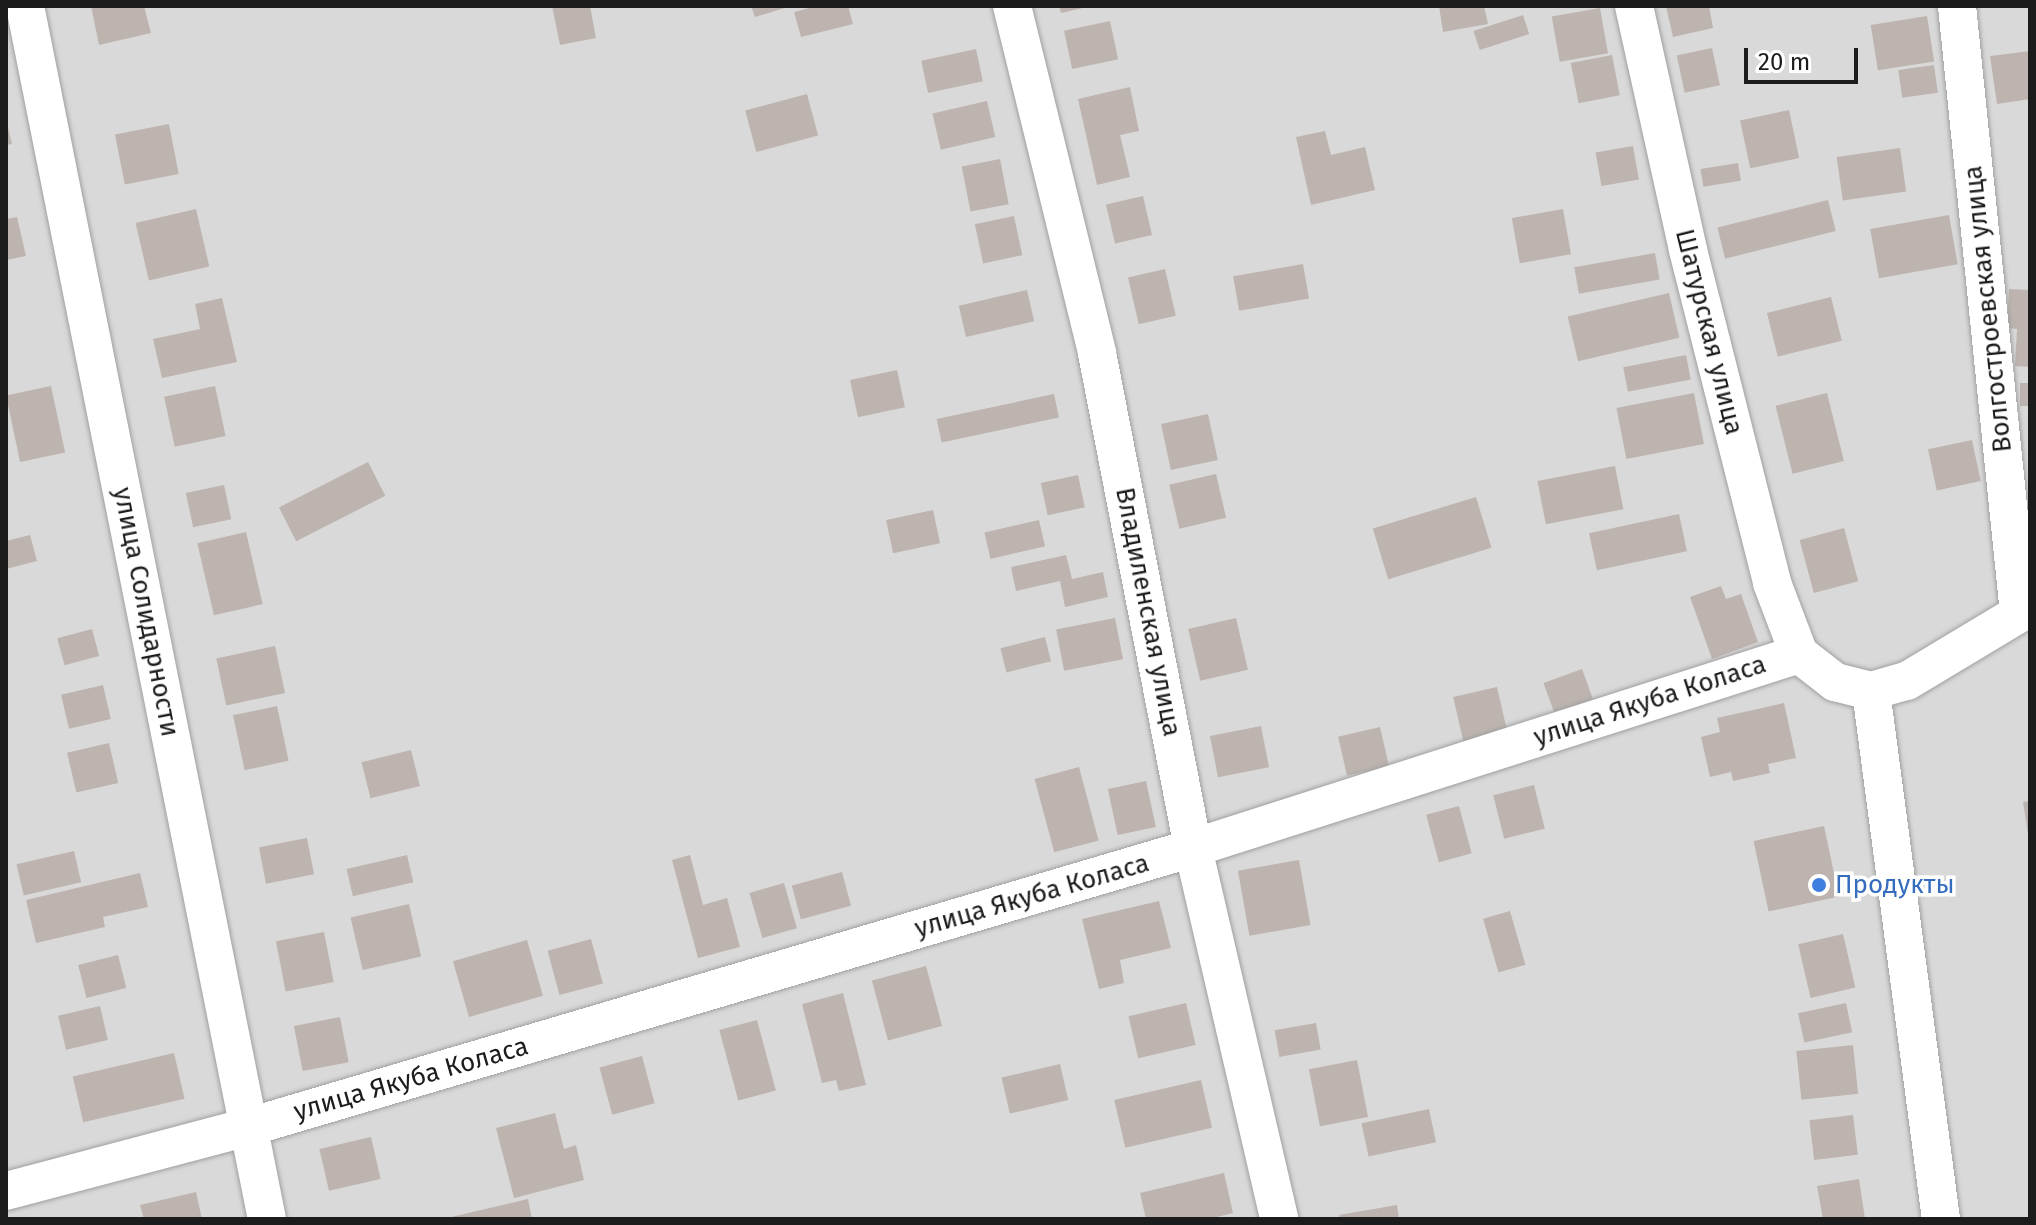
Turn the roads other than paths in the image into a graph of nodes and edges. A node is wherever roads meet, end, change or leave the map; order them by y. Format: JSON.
{"nodes":[{"id":1,"x":25,"y":6,"type":"edge"},
{"id":2,"x":1012,"y":6,"type":"edge"},
{"id":3,"x":1634,"y":6,"type":"edge"},
{"id":4,"x":1957,"y":6,"type":"edge"},
{"id":5,"x":2025,"y":610,"type":"edge"},
{"id":6,"x":1799,"y":654,"type":"junction"},
{"id":7,"x":1871,"y":691,"type":"junction"},
{"id":8,"x":1193,"y":848,"type":"junction"},
{"id":9,"x":249,"y":1127,"type":"junction"},
{"id":10,"x":6,"y":1191,"type":"edge"},
{"id":11,"x":267,"y":1219,"type":"edge"},
{"id":12,"x":1279,"y":1219,"type":"edge"},
{"id":13,"x":1941,"y":1219,"type":"edge"}],
"edges":[{"from":1,"to":9,"type":"street","name":"улица Солидарности"},
{"from":2,"to":8,"type":"street","name":"Владиленская улица"},
{"from":3,"to":6,"type":"street","name":"Шатурская улица"},
{"from":4,"to":5,"type":"street","name":"Волгостроевская улица"},
{"from":5,"to":7,"type":"street"},
{"from":6,"to":7,"type":"street","name":"улица Якуба Коласа"},
{"from":6,"to":8,"type":"street","name":"улица Якуба Коласа"},
{"from":7,"to":13,"type":"street"},
{"from":8,"to":9,"type":"street","name":"улица Якуба Коласа"},
{"from":8,"to":12,"type":"street","name":"Владиленская улица"},
{"from":9,"to":10,"type":"street","name":"улица Якуба Коласа"},
{"from":9,"to":11,"type":"street","name":"улица Солидарности"}]}
